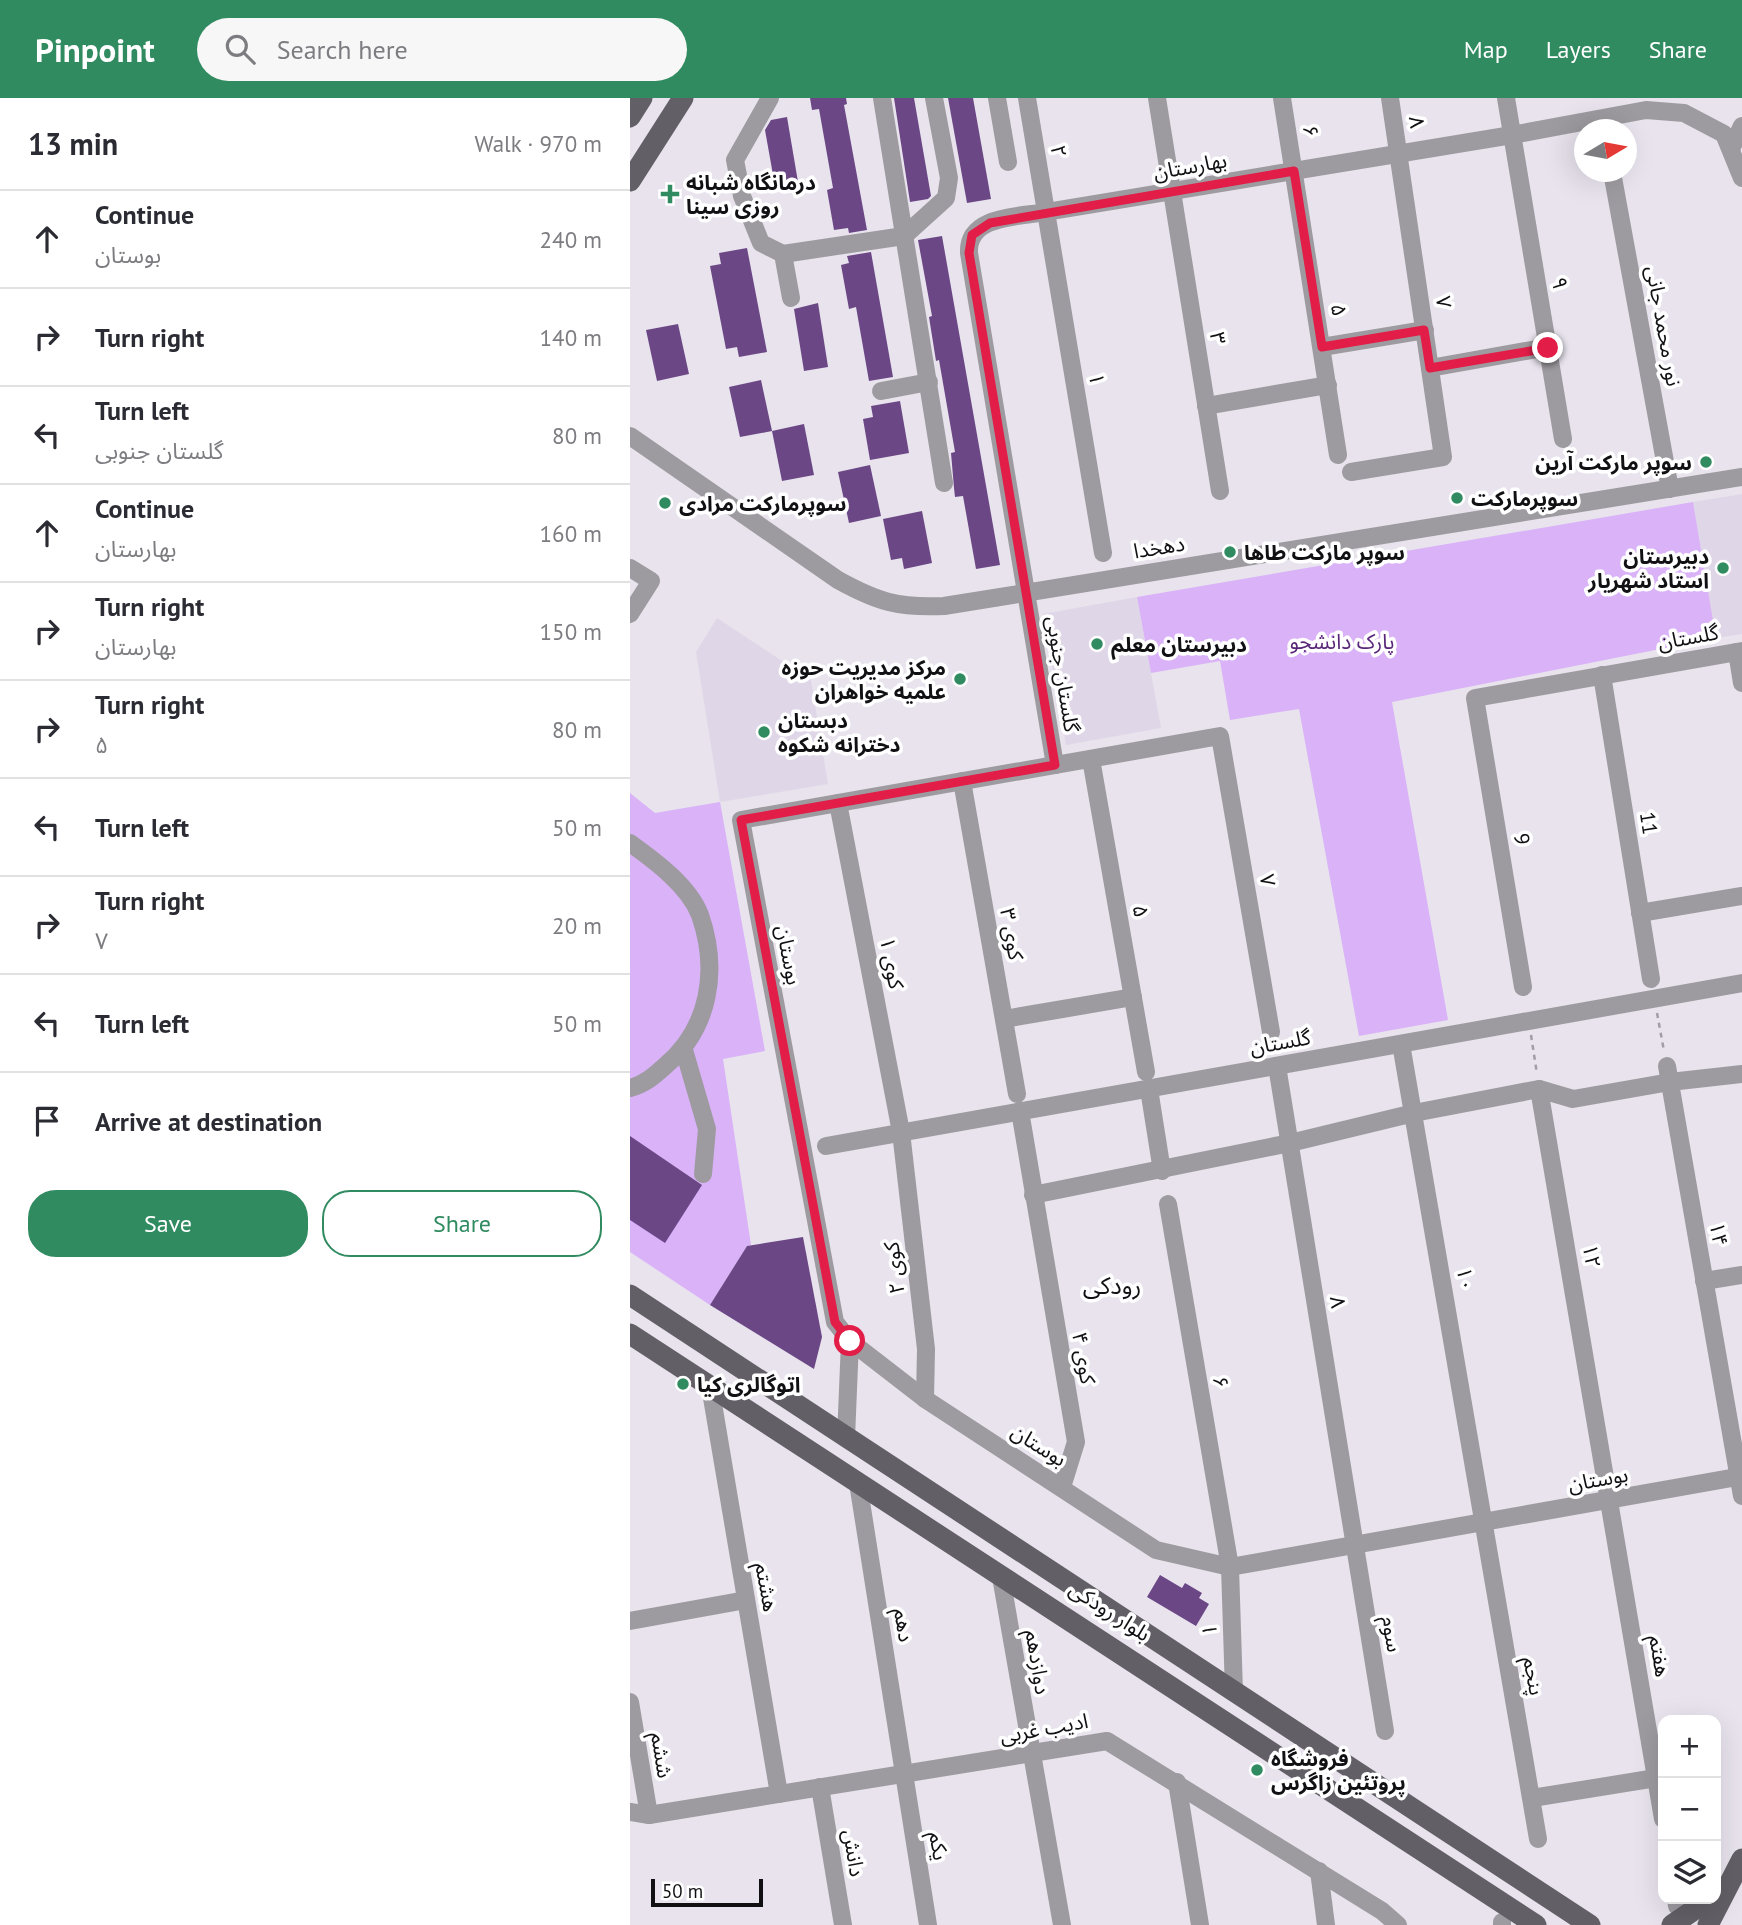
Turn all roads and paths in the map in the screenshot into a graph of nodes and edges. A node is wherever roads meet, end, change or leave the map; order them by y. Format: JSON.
{"nodes":[{"id":1,"x":642,"y":98,"type":"edge"},
{"id":2,"x":684,"y":98,"type":"edge"},
{"id":3,"x":770,"y":98,"type":"edge"},
{"id":4,"x":882,"y":98,"type":"edge"},
{"id":5,"x":934,"y":98,"type":"edge"},
{"id":6,"x":997,"y":98,"type":"edge"},
{"id":7,"x":1027,"y":98,"type":"edge"},
{"id":8,"x":1157,"y":98,"type":"edge"},
{"id":9,"x":1282,"y":98,"type":"edge"},
{"id":10,"x":1390,"y":98,"type":"edge"},
{"id":11,"x":1506,"y":98,"type":"edge"},
{"id":12,"x":1644,"y":104,"type":"edge"},
{"id":13,"x":630,"y":117,"type":"edge"},
{"id":14,"x":1613,"y":119,"type":"edge"},
{"id":15,"x":1742,"y":126,"type":"edge"},
{"id":16,"x":1574,"y":127,"type":"edge"},
{"id":17,"x":1512,"y":135,"type":"junction"},
{"id":18,"x":1731,"y":149,"type":"junction"},
{"id":19,"x":1399,"y":154,"type":"junction"},
{"id":20,"x":1008,"y":162,"type":"dead end"},
{"id":21,"x":1294,"y":171,"type":"junction"},
{"id":22,"x":1742,"y":178,"type":"edge"},
{"id":23,"x":630,"y":181,"type":"edge"},
{"id":24,"x":1614,"y":182,"type":"edge"},
{"id":25,"x":1171,"y":192,"type":"junction"},
{"id":26,"x":1046,"y":212,"type":"junction"},
{"id":27,"x":904,"y":236,"type":"junction"},
{"id":28,"x":783,"y":254,"type":"junction"},
{"id":29,"x":791,"y":298,"type":"dead end"},
{"id":30,"x":1424,"y":330,"type":"junction"},
{"id":31,"x":1322,"y":347,"type":"junction"},
{"id":32,"x":1548,"y":348,"type":"junction"},
{"id":33,"x":1430,"y":368,"type":"junction"},
{"id":34,"x":929,"y":382,"type":"junction"},
{"id":35,"x":1328,"y":385,"type":"junction"},
{"id":36,"x":881,"y":391,"type":"dead end"},
{"id":37,"x":1206,"y":406,"type":"junction"},
{"id":38,"x":630,"y":436,"type":"edge"},
{"id":39,"x":1563,"y":439,"type":"dead end"},
{"id":40,"x":1338,"y":455,"type":"dead end"},
{"id":41,"x":1352,"y":472,"type":"dead end"},
{"id":42,"x":1742,"y":477,"type":"edge"},
{"id":43,"x":944,"y":483,"type":"dead end"},
{"id":44,"x":1670,"y":489,"type":"junction"},
{"id":45,"x":1220,"y":491,"type":"dead end"},
{"id":46,"x":1103,"y":553,"type":"dead end"},
{"id":47,"x":630,"y":568,"type":"edge"},
{"id":48,"x":1026,"y":591,"type":"junction"},
{"id":49,"x":630,"y":614,"type":"edge"},
{"id":50,"x":1739,"y":652,"type":"edge"},
{"id":51,"x":1602,"y":675,"type":"junction"},
{"id":52,"x":1742,"y":683,"type":"edge"},
{"id":53,"x":1475,"y":698,"type":"joint"},
{"id":54,"x":1091,"y":759,"type":"junction"},
{"id":55,"x":1055,"y":765,"type":"junction"},
{"id":56,"x":962,"y":781,"type":"junction"},
{"id":57,"x":838,"y":803,"type":"junction"},
{"id":58,"x":630,"y":843,"type":"edge"},
{"id":59,"x":1742,"y":896,"type":"edge"},
{"id":60,"x":1640,"y":913,"type":"junction"},
{"id":61,"x":1651,"y":979,"type":"dead end"},
{"id":62,"x":1742,"y":983,"type":"edge"},
{"id":63,"x":1523,"y":987,"type":"dead end"},
{"id":64,"x":1133,"y":997,"type":"junction"},
{"id":65,"x":1654,"y":999,"type":"junction"},
{"id":66,"x":1004,"y":1019,"type":"junction"},
{"id":67,"x":1529,"y":1021,"type":"junction"},
{"id":68,"x":1272,"y":1032,"type":"dead end"},
{"id":69,"x":1401,"y":1044,"type":"junction"},
{"id":70,"x":684,"y":1050,"type":"junction"},
{"id":71,"x":1277,"y":1066,"type":"junction"},
{"id":72,"x":1669,"y":1074,"type":"junction"},
{"id":73,"x":1742,"y":1074,"type":"edge"},
{"id":74,"x":1147,"y":1080,"type":"junction"},
{"id":75,"x":630,"y":1088,"type":"edge"},
{"id":76,"x":1539,"y":1089,"type":"junction"},
{"id":77,"x":1018,"y":1102,"type":"junction"},
{"id":78,"x":1414,"y":1112,"type":"junction"},
{"id":79,"x":901,"y":1132,"type":"junction"},
{"id":80,"x":1290,"y":1143,"type":"junction"},
{"id":81,"x":826,"y":1146,"type":"dead end"},
{"id":82,"x":1162,"y":1171,"type":"junction"},
{"id":83,"x":703,"y":1174,"type":"dead end"},
{"id":84,"x":1033,"y":1195,"type":"junction"},
{"id":85,"x":1167,"y":1204,"type":"dead end"},
{"id":86,"x":1742,"y":1275,"type":"edge"},
{"id":87,"x":1704,"y":1281,"type":"junction"},
{"id":88,"x":630,"y":1295,"type":"edge"},
{"id":89,"x":630,"y":1334,"type":"edge"},
{"id":90,"x":850,"y":1341,"type":"junction"},
{"id":91,"x":710,"y":1387,"type":"junction"},
{"id":92,"x":925,"y":1399,"type":"junction"},
{"id":93,"x":846,"y":1438,"type":"junction"},
{"id":94,"x":1740,"y":1476,"type":"edge"},
{"id":95,"x":858,"y":1483,"type":"junction"},
{"id":96,"x":1062,"y":1487,"type":"junction"},
{"id":97,"x":1742,"y":1496,"type":"edge"},
{"id":98,"x":1611,"y":1500,"type":"junction"},
{"id":99,"x":1484,"y":1522,"type":"junction"},
{"id":100,"x":1353,"y":1545,"type":"junction"},
{"id":101,"x":1230,"y":1567,"type":"junction"},
{"id":102,"x":1001,"y":1577,"type":"junction"},
{"id":103,"x":746,"y":1600,"type":"junction"},
{"id":104,"x":630,"y":1621,"type":"edge"},
{"id":105,"x":1234,"y":1692,"type":"junction"},
{"id":106,"x":630,"y":1702,"type":"edge"},
{"id":107,"x":1385,"y":1731,"type":"dead end"},
{"id":108,"x":1030,"y":1754,"type":"junction"},
{"id":109,"x":904,"y":1774,"type":"junction"},
{"id":110,"x":1657,"y":1778,"type":"junction"},
{"id":111,"x":1177,"y":1782,"type":"junction"},
{"id":112,"x":1658,"y":1785,"type":"edge"},
{"id":113,"x":820,"y":1787,"type":"junction"},
{"id":114,"x":779,"y":1794,"type":"junction"},
{"id":115,"x":1532,"y":1798,"type":"junction"},
{"id":116,"x":630,"y":1812,"type":"edge"},
{"id":117,"x":649,"y":1815,"type":"junction"},
{"id":118,"x":1538,"y":1839,"type":"dead end"},
{"id":119,"x":1742,"y":1859,"type":"edge"},
{"id":120,"x":1319,"y":1871,"type":"junction"},
{"id":121,"x":1731,"y":1878,"type":"junction"},
{"id":122,"x":1721,"y":1889,"type":"edge"},
{"id":123,"x":1694,"y":1904,"type":"edge"},
{"id":124,"x":1675,"y":1910,"type":"edge"},
{"id":125,"x":1589,"y":1923,"type":"edge"},
{"id":126,"x":843,"y":1925,"type":"edge"},
{"id":127,"x":928,"y":1925,"type":"edge"},
{"id":128,"x":1062,"y":1925,"type":"edge"},
{"id":129,"x":1200,"y":1925,"type":"edge"},
{"id":130,"x":1326,"y":1925,"type":"edge"},
{"id":131,"x":1398,"y":1925,"type":"edge"},
{"id":132,"x":1536,"y":1925,"type":"edge"},
{"id":133,"x":1708,"y":1925,"type":"edge"}],
"edges":[{"from":1,"to":13,"type":"main road"},
{"from":2,"to":23,"type":"main road"},
{"from":3,"to":28,"type":"street"},
{"from":4,"to":27,"type":"street"},
{"from":5,"to":27,"type":"street"},
{"from":6,"to":20,"type":"street"},
{"from":7,"to":26,"type":"street","name":"۲"},
{"from":8,"to":25,"type":"street","name":"۳"},
{"from":9,"to":21,"type":"street","name":"۶"},
{"from":10,"to":19,"type":"street","name":"۸"},
{"from":11,"to":17,"type":"street"},
{"from":12,"to":14,"type":"street","name":"بهارستان"},
{"from":12,"to":18,"type":"street","name":"بهارستان"},
{"from":15,"to":18,"type":"street"},
{"from":16,"to":17,"type":"street","name":"بهارستان"},
{"from":17,"to":19,"type":"street","name":"بهارستان"},
{"from":17,"to":32,"type":"street","name":"۹"},
{"from":18,"to":22,"type":"street","name":"بهارستان"},
{"from":19,"to":21,"type":"street","name":"بهارستان"},
{"from":19,"to":30,"type":"street","name":"۷"},
{"from":21,"to":25,"type":"street","name":"بهارستان"},
{"from":21,"to":31,"type":"street","name":"۵"},
{"from":24,"to":44,"type":"street","name":"نور محمد جانی"},
{"from":25,"to":26,"type":"street","name":"بهارستان"},
{"from":25,"to":37,"type":"street","name":"۳"},
{"from":26,"to":46,"type":"street","name":"۱"},
{"from":26,"to":48,"type":"street","name":"بهارستان"},
{"from":27,"to":28,"type":"street"},
{"from":27,"to":34,"type":"street"},
{"from":28,"to":29,"type":"street"},
{"from":30,"to":31,"type":"street"},
{"from":30,"to":33,"type":"street","name":"۷"},
{"from":31,"to":35,"type":"street","name":"۵"},
{"from":32,"to":33,"type":"street"},
{"from":32,"to":39,"type":"street","name":"۹"},
{"from":33,"to":41,"type":"street","name":"۷"},
{"from":34,"to":36,"type":"street"},
{"from":34,"to":43,"type":"street"},
{"from":35,"to":37,"type":"street"},
{"from":35,"to":40,"type":"street","name":"۵"},
{"from":37,"to":45,"type":"street","name":"۳"},
{"from":38,"to":48,"type":"street","name":"دهخدا"},
{"from":42,"to":44,"type":"street","name":"دهخدا"},
{"from":44,"to":48,"type":"street","name":"دهخدا"},
{"from":47,"to":49,"type":"street"},
{"from":48,"to":55,"type":"street","name":"گلستان جنوبی"},
{"from":50,"to":51,"type":"street","name":"گلستان"},
{"from":50,"to":52,"type":"street"},
{"from":51,"to":53,"type":"street","name":"گلستان"},
{"from":51,"to":60,"type":"street","name":"11"},
{"from":53,"to":63,"type":"street","name":"9"},
{"from":54,"to":55,"type":"street"},
{"from":54,"to":64,"type":"street","name":"۵"},
{"from":54,"to":68,"type":"street","name":"۷"},
{"from":55,"to":56,"type":"street"},
{"from":56,"to":57,"type":"street"},
{"from":56,"to":66,"type":"street","name":"کوی ۳"},
{"from":57,"to":79,"type":"street","name":"کوی ۱"},
{"from":57,"to":90,"type":"street","name":"بوستان"},
{"from":58,"to":70,"type":"street"},
{"from":59,"to":60,"type":"street"},
{"from":60,"to":61,"type":"street","name":"11"},
{"from":62,"to":65,"type":"street","name":"گلستان"},
{"from":64,"to":66,"type":"street"},
{"from":64,"to":74,"type":"street","name":"۵"},
{"from":65,"to":67,"type":"street","name":"گلستان"},
{"from":65,"to":72,"type":"path"},
{"from":66,"to":77,"type":"street","name":"کوی ۳"},
{"from":67,"to":69,"type":"street","name":"گلستان"},
{"from":67,"to":76,"type":"path"},
{"from":69,"to":71,"type":"street","name":"گلستان"},
{"from":69,"to":78,"type":"street","name":"۱۰"},
{"from":70,"to":75,"type":"street"},
{"from":70,"to":83,"type":"street"},
{"from":71,"to":74,"type":"street","name":"گلستان"},
{"from":71,"to":80,"type":"street","name":"۸"},
{"from":72,"to":73,"type":"street"},
{"from":72,"to":76,"type":"street"},
{"from":72,"to":87,"type":"street","name":"۱۴"},
{"from":74,"to":77,"type":"street","name":"گلستان"},
{"from":74,"to":82,"type":"street","name":"۵"},
{"from":76,"to":78,"type":"street"},
{"from":76,"to":98,"type":"street","name":"۱۲"},
{"from":77,"to":79,"type":"street","name":"گلستان"},
{"from":77,"to":84,"type":"street","name":"کوی ۴"},
{"from":78,"to":80,"type":"street"},
{"from":78,"to":99,"type":"street","name":"۱۰"},
{"from":79,"to":81,"type":"street","name":"گلستان"},
{"from":79,"to":92,"type":"street","name":"کوی ۲"},
{"from":80,"to":82,"type":"street"},
{"from":80,"to":100,"type":"street","name":"۸"},
{"from":82,"to":84,"type":"street"},
{"from":84,"to":96,"type":"street","name":"کوی ۴"},
{"from":85,"to":101,"type":"street","name":"۶"},
{"from":86,"to":87,"type":"street"},
{"from":87,"to":94,"type":"street","name":"۱۴"},
{"from":88,"to":93,"type":"main road","name":"بلوار رودکی"},
{"from":89,"to":91,"type":"main road","name":"بلوار رودکی"},
{"from":90,"to":92,"type":"street","name":"بوستان"},
{"from":90,"to":93,"type":"street"},
{"from":91,"to":95,"type":"main road","name":"بلوار رودکی"},
{"from":91,"to":103,"type":"street","name":"هشتم"},
{"from":92,"to":96,"type":"street","name":"بوستان"},
{"from":93,"to":105,"type":"main road","name":"بلوار رودکی"},
{"from":94,"to":97,"type":"street","name":"۱۴"},
{"from":94,"to":98,"type":"street","name":"بوستان"},
{"from":95,"to":102,"type":"main road","name":"بلوار رودکی"},
{"from":95,"to":109,"type":"street","name":"دهم"},
{"from":96,"to":101,"type":"street","name":"بوستان"},
{"from":98,"to":99,"type":"street","name":"بوستان"},
{"from":98,"to":110,"type":"street","name":"هفتم"},
{"from":99,"to":100,"type":"street","name":"بوستان"},
{"from":99,"to":115,"type":"street","name":"پنجم"},
{"from":100,"to":101,"type":"street","name":"بوستان"},
{"from":100,"to":107,"type":"street","name":"سوم"},
{"from":101,"to":105,"type":"street","name":"۱"},
{"from":102,"to":108,"type":"street","name":"دوازدهم"},
{"from":102,"to":132,"type":"main road","name":"بلوار رودکی"},
{"from":103,"to":104,"type":"street"},
{"from":103,"to":114,"type":"street","name":"هشتم"},
{"from":105,"to":125,"type":"main road","name":"بلوار رودکی"},
{"from":106,"to":117,"type":"street","name":"ششم"},
{"from":108,"to":109,"type":"street","name":"ادیب غربی"},
{"from":108,"to":111,"type":"street","name":"ادیب غربی"},
{"from":108,"to":128,"type":"street"},
{"from":109,"to":113,"type":"street","name":"ادیب غربی"},
{"from":109,"to":127,"type":"street","name":"یکم"},
{"from":110,"to":112,"type":"street","name":"هفتم"},
{"from":110,"to":115,"type":"street"},
{"from":111,"to":120,"type":"street","name":"ادیب غربی"},
{"from":111,"to":129,"type":"street"},
{"from":113,"to":114,"type":"street","name":"ادیب غربی"},
{"from":113,"to":126,"type":"street","name":"دانش"},
{"from":114,"to":117,"type":"street","name":"ادیب غربی"},
{"from":115,"to":118,"type":"street","name":"پنجم"},
{"from":116,"to":117,"type":"street","name":"ادیب غربی"},
{"from":119,"to":121,"type":"main road"},
{"from":120,"to":130,"type":"street"},
{"from":120,"to":131,"type":"street","name":"ادیب غربی"},
{"from":121,"to":122,"type":"main road"},
{"from":121,"to":133,"type":"main road"},
{"from":123,"to":124,"type":"main road"}]}
